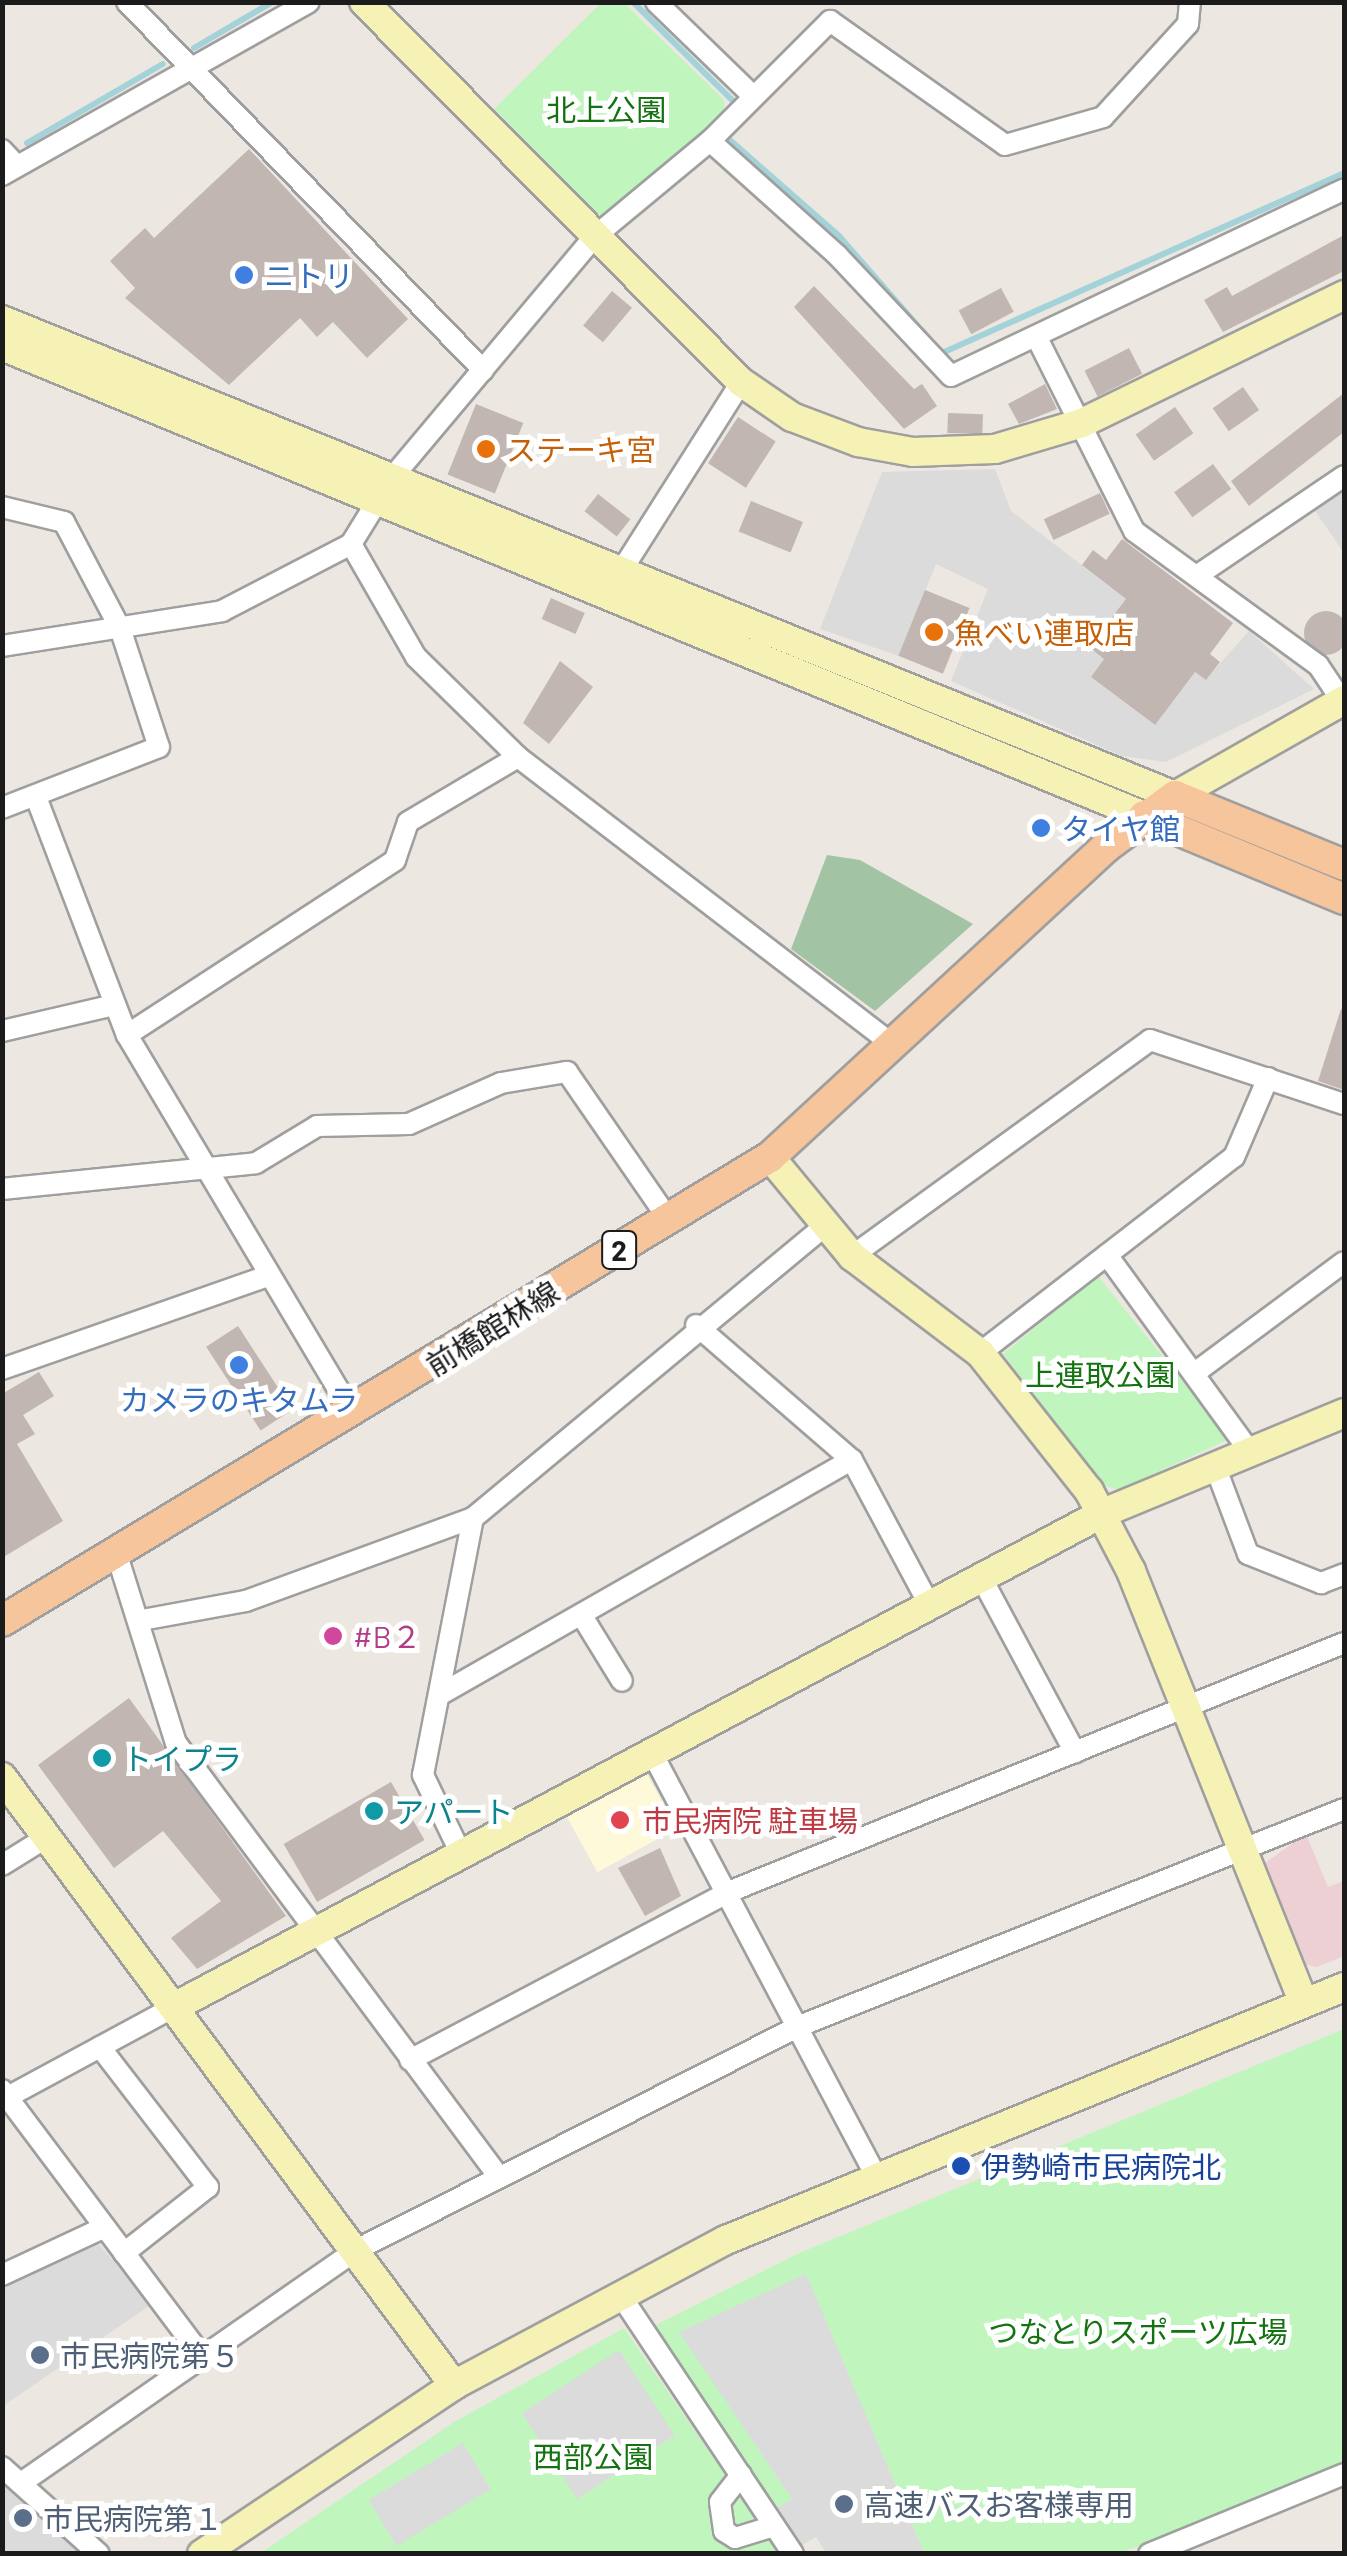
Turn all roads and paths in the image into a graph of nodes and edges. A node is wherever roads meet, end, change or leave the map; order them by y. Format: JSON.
{"nodes":[{"id":1,"x":126,"y":2,"type":"edge"},
{"id":2,"x":309,"y":2,"type":"edge"},
{"id":3,"x":364,"y":2,"type":"edge"},
{"id":4,"x":656,"y":2,"type":"edge"},
{"id":5,"x":842,"y":2,"type":"edge"},
{"id":6,"x":1190,"y":2,"type":"edge"},
{"id":7,"x":830,"y":21,"type":"junction"},
{"id":8,"x":189,"y":66,"type":"junction"},
{"id":9,"x":754,"y":96,"type":"junction"},
{"id":10,"x":710,"y":141,"type":"junction"},
{"id":11,"x":2,"y":150,"type":"edge"},
{"id":12,"x":10,"y":171,"type":"edge"},
{"id":13,"x":1344,"y":189,"type":"edge"},
{"id":14,"x":592,"y":238,"type":"junction"},
{"id":15,"x":1344,"y":295,"type":"edge"},
{"id":16,"x":2,"y":320,"type":"edge"},
{"id":17,"x":1038,"y":340,"type":"junction"},
{"id":18,"x":2,"y":346,"type":"edge"},
{"id":19,"x":483,"y":370,"type":"junction"},
{"id":20,"x":741,"y":382,"type":"junction"},
{"id":21,"x":1082,"y":423,"type":"junction"},
{"id":22,"x":1344,"y":476,"type":"edge"},
{"id":23,"x":383,"y":490,"type":"junction"},
{"id":24,"x":2,"y":507,"type":"edge"},
{"id":25,"x":351,"y":544,"type":"junction"},
{"id":26,"x":620,"y":574,"type":"junction"},
{"id":27,"x":1198,"y":575,"type":"junction"},
{"id":28,"x":120,"y":628,"type":"junction"},
{"id":29,"x":2,"y":646,"type":"edge"},
{"id":30,"x":1343,"y":700,"type":"edge"},
{"id":31,"x":518,"y":757,"type":"junction"},
{"id":32,"x":1175,"y":796,"type":"junction"},
{"id":33,"x":36,"y":797,"type":"junction"},
{"id":34,"x":2,"y":808,"type":"edge"},
{"id":35,"x":1144,"y":816,"type":"junction"},
{"id":36,"x":1344,"y":865,"type":"edge"},
{"id":37,"x":1344,"y":899,"type":"edge"},
{"id":38,"x":114,"y":1005,"type":"junction"},
{"id":39,"x":2,"y":1031,"type":"edge"},
{"id":40,"x":127,"y":1035,"type":"junction"},
{"id":41,"x":894,"y":1045,"type":"junction"},
{"id":42,"x":1268,"y":1078,"type":"junction"},
{"id":43,"x":1344,"y":1104,"type":"edge"},
{"id":44,"x":770,"y":1158,"type":"junction"},
{"id":45,"x":205,"y":1172,"type":"junction"},
{"id":46,"x":2,"y":1190,"type":"edge"},
{"id":47,"x":669,"y":1220,"type":"junction"},
{"id":48,"x":826,"y":1225,"type":"junction"},
{"id":49,"x":1107,"y":1255,"type":"junction"},
{"id":50,"x":852,"y":1256,"type":"junction"},
{"id":51,"x":1344,"y":1262,"type":"edge"},
{"id":52,"x":264,"y":1277,"type":"junction"},
{"id":53,"x":696,"y":1325,"type":"junction"},
{"id":54,"x":980,"y":1353,"type":"junction"},
{"id":55,"x":2,"y":1368,"type":"edge"},
{"id":56,"x":1196,"y":1372,"type":"junction"},
{"id":57,"x":1344,"y":1413,"type":"edge"},
{"id":58,"x":353,"y":1414,"type":"junction"},
{"id":59,"x":1250,"y":1452,"type":"junction"},
{"id":60,"x":852,"y":1460,"type":"junction"},
{"id":61,"x":1215,"y":1466,"type":"junction"},
{"id":62,"x":1103,"y":1513,"type":"junction"},
{"id":63,"x":472,"y":1518,"type":"junction"},
{"id":64,"x":116,"y":1552,"type":"junction"},
{"id":65,"x":1344,"y":1574,"type":"edge"},
{"id":66,"x":981,"y":1577,"type":"junction"},
{"id":67,"x":929,"y":1604,"type":"junction"},
{"id":68,"x":582,"y":1616,"type":"junction"},
{"id":69,"x":142,"y":1620,"type":"junction"},
{"id":70,"x":2,"y":1621,"type":"edge"},
{"id":71,"x":1344,"y":1643,"type":"edge"},
{"id":72,"x":622,"y":1680,"type":"dead end"},
{"id":73,"x":440,"y":1694,"type":"junction"},
{"id":74,"x":1184,"y":1710,"type":"junction"},
{"id":75,"x":652,"y":1751,"type":"junction"},
{"id":76,"x":1075,"y":1752,"type":"junction"},
{"id":77,"x":2,"y":1777,"type":"edge"},
{"id":78,"x":1344,"y":1809,"type":"edge"},
{"id":79,"x":46,"y":1837,"type":"junction"},
{"id":80,"x":1242,"y":1850,"type":"junction"},
{"id":81,"x":461,"y":1854,"type":"junction"},
{"id":82,"x":2,"y":1864,"type":"edge"},
{"id":83,"x":730,"y":1890,"type":"junction"},
{"id":84,"x":315,"y":1930,"type":"junction"},
{"id":85,"x":1344,"y":1986,"type":"edge"},
{"id":86,"x":1304,"y":2003,"type":"junction"},
{"id":87,"x":174,"y":2006,"type":"junction"},
{"id":88,"x":802,"y":2025,"type":"junction"},
{"id":89,"x":100,"y":2046,"type":"junction"},
{"id":90,"x":410,"y":2060,"type":"junction"},
{"id":91,"x":4,"y":2096,"type":"edge"},
{"id":92,"x":499,"y":2177,"type":"junction"},
{"id":93,"x":877,"y":2178,"type":"junction"},
{"id":94,"x":104,"y":2228,"type":"junction"},
{"id":95,"x":356,"y":2250,"type":"junction"},
{"id":96,"x":124,"y":2253,"type":"junction"},
{"id":97,"x":2,"y":2275,"type":"edge"},
{"id":98,"x":621,"y":2296,"type":"junction"},
{"id":99,"x":202,"y":2356,"type":"junction"},
{"id":100,"x":454,"y":2385,"type":"junction"},
{"id":101,"x":2,"y":2467,"type":"edge"},
{"id":102,"x":1344,"y":2474,"type":"edge"},
{"id":103,"x":740,"y":2475,"type":"junction"},
{"id":104,"x":21,"y":2483,"type":"junction"},
{"id":105,"x":774,"y":2526,"type":"junction"},
{"id":106,"x":99,"y":2554,"type":"edge"},
{"id":107,"x":202,"y":2554,"type":"edge"},
{"id":108,"x":793,"y":2554,"type":"edge"},
{"id":109,"x":1148,"y":2554,"type":"edge"}],
"edges":[{"from":1,"to":8,"type":"street"},
{"from":2,"to":8,"type":"street"},
{"from":3,"to":14,"type":"street"},
{"from":4,"to":9,"type":"street"},
{"from":5,"to":7,"type":"street"},
{"from":6,"to":7,"type":"street"},
{"from":7,"to":9,"type":"street"},
{"from":8,"to":12,"type":"street"},
{"from":8,"to":19,"type":"street"},
{"from":9,"to":10,"type":"street"},
{"from":10,"to":14,"type":"street"},
{"from":10,"to":17,"type":"street"},
{"from":11,"to":12,"type":"street"},
{"from":13,"to":17,"type":"street"},
{"from":14,"to":19,"type":"street"},
{"from":14,"to":20,"type":"street"},
{"from":15,"to":21,"type":"street"},
{"from":16,"to":23,"type":"street"},
{"from":17,"to":21,"type":"street"},
{"from":18,"to":23,"type":"street"},
{"from":19,"to":23,"type":"street"},
{"from":20,"to":21,"type":"street"},
{"from":20,"to":26,"type":"street"},
{"from":21,"to":27,"type":"street"},
{"from":22,"to":27,"type":"street"},
{"from":23,"to":25,"type":"street"},
{"from":23,"to":26,"type":"street"},
{"from":23,"to":35,"type":"street"},
{"from":24,"to":28,"type":"street"},
{"from":25,"to":28,"type":"street"},
{"from":25,"to":31,"type":"street"},
{"from":26,"to":32,"type":"street"},
{"from":27,"to":30,"type":"street"},
{"from":28,"to":29,"type":"street"},
{"from":28,"to":33,"type":"street"},
{"from":30,"to":32,"type":"street"},
{"from":31,"to":40,"type":"street"},
{"from":31,"to":41,"type":"street"},
{"from":32,"to":35,"type":"main road","name":"前橋館林線","number":"2"},
{"from":32,"to":36,"type":"main road"},
{"from":33,"to":34,"type":"street"},
{"from":33,"to":38,"type":"street"},
{"from":35,"to":37,"type":"main road"},
{"from":35,"to":41,"type":"main road","name":"前橋館林線","number":"2"},
{"from":38,"to":39,"type":"street"},
{"from":38,"to":40,"type":"street"},
{"from":40,"to":45,"type":"street"},
{"from":41,"to":44,"type":"main road","name":"前橋館林線","number":"2"},
{"from":42,"to":43,"type":"street"},
{"from":42,"to":49,"type":"street"},
{"from":42,"to":50,"type":"street"},
{"from":44,"to":47,"type":"main road","name":"前橋館林線","number":"2"},
{"from":44,"to":48,"type":"street"},
{"from":45,"to":46,"type":"street"},
{"from":45,"to":47,"type":"street"},
{"from":45,"to":52,"type":"street"},
{"from":47,"to":58,"type":"main road","name":"前橋館林線","number":"2"},
{"from":48,"to":50,"type":"street"},
{"from":48,"to":53,"type":"street"},
{"from":49,"to":54,"type":"street"},
{"from":49,"to":56,"type":"street"},
{"from":50,"to":54,"type":"street"},
{"from":51,"to":56,"type":"street"},
{"from":52,"to":55,"type":"street"},
{"from":52,"to":58,"type":"street"},
{"from":53,"to":60,"type":"street"},
{"from":53,"to":63,"type":"street"},
{"from":54,"to":62,"type":"street"},
{"from":56,"to":59,"type":"street"},
{"from":57,"to":59,"type":"street"},
{"from":58,"to":64,"type":"main road","name":"前橋館林線","number":"2"},
{"from":59,"to":61,"type":"street"},
{"from":60,"to":67,"type":"street"},
{"from":60,"to":68,"type":"street"},
{"from":61,"to":62,"type":"street"},
{"from":61,"to":65,"type":"street"},
{"from":62,"to":66,"type":"street"},
{"from":62,"to":74,"type":"street"},
{"from":63,"to":69,"type":"street"},
{"from":63,"to":73,"type":"street"},
{"from":64,"to":69,"type":"street"},
{"from":64,"to":70,"type":"main road","name":"前橋館林線","number":"2"},
{"from":66,"to":67,"type":"street"},
{"from":66,"to":76,"type":"street"},
{"from":67,"to":75,"type":"street"},
{"from":68,"to":72,"type":"street"},
{"from":68,"to":73,"type":"street"},
{"from":69,"to":84,"type":"street"},
{"from":71,"to":74,"type":"street"},
{"from":73,"to":81,"type":"street"},
{"from":74,"to":76,"type":"street"},
{"from":74,"to":80,"type":"street"},
{"from":75,"to":81,"type":"street"},
{"from":75,"to":83,"type":"street"},
{"from":76,"to":83,"type":"street"},
{"from":77,"to":79,"type":"street"},
{"from":78,"to":80,"type":"street"},
{"from":79,"to":82,"type":"street"},
{"from":79,"to":87,"type":"street"},
{"from":80,"to":86,"type":"street"},
{"from":80,"to":88,"type":"street"},
{"from":81,"to":84,"type":"street"},
{"from":83,"to":88,"type":"street"},
{"from":83,"to":90,"type":"street"},
{"from":84,"to":87,"type":"street"},
{"from":84,"to":90,"type":"street"},
{"from":85,"to":86,"type":"street"},
{"from":86,"to":93,"type":"street"},
{"from":87,"to":89,"type":"street"},
{"from":87,"to":95,"type":"street"},
{"from":88,"to":92,"type":"street"},
{"from":88,"to":93,"type":"street"},
{"from":89,"to":91,"type":"street"},
{"from":89,"to":96,"type":"street"},
{"from":90,"to":92,"type":"street"},
{"from":91,"to":94,"type":"street"},
{"from":92,"to":95,"type":"street"},
{"from":93,"to":98,"type":"street"},
{"from":94,"to":96,"type":"street"},
{"from":94,"to":97,"type":"street"},
{"from":95,"to":99,"type":"street"},
{"from":95,"to":100,"type":"street"},
{"from":96,"to":99,"type":"street"},
{"from":98,"to":100,"type":"street"},
{"from":98,"to":103,"type":"street"},
{"from":99,"to":104,"type":"street"},
{"from":100,"to":107,"type":"street"},
{"from":101,"to":104,"type":"street"},
{"from":102,"to":109,"type":"street"},
{"from":103,"to":105,"type":"street"},
{"from":103,"to":105,"type":"street"},
{"from":104,"to":106,"type":"street"},
{"from":105,"to":108,"type":"street"}]}
